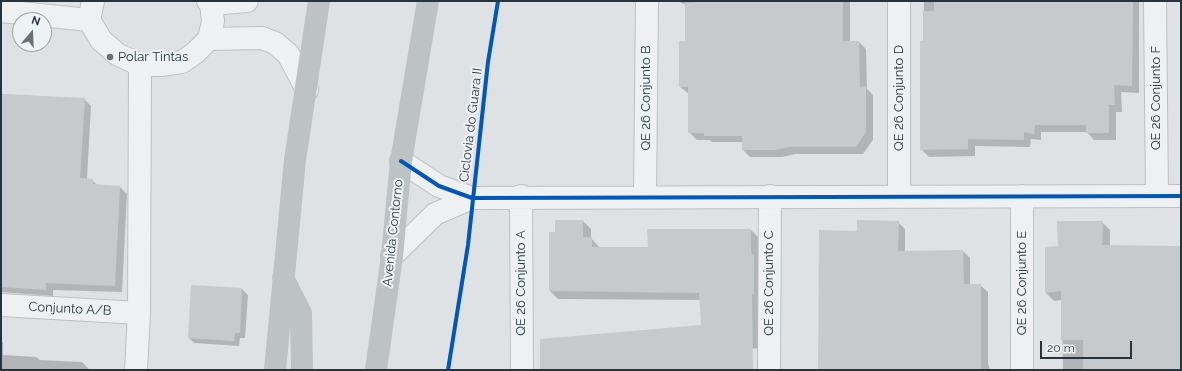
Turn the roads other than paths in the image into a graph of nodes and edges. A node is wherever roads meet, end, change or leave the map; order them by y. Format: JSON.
{"nodes":[{"id":1,"x":247,"y":1,"type":"edge"},
{"id":2,"x":319,"y":1,"type":"edge"},
{"id":3,"x":428,"y":1,"type":"edge"},
{"id":4,"x":646,"y":1,"type":"edge"},
{"id":5,"x":899,"y":1,"type":"edge"},
{"id":6,"x":1155,"y":1,"type":"edge"},
{"id":7,"x":209,"y":3,"type":"edge"},
{"id":8,"x":1,"y":11,"type":"edge"},
{"id":9,"x":91,"y":11,"type":"edge"},
{"id":10,"x":209,"y":39,"type":"junction"},
{"id":11,"x":140,"y":65,"type":"junction"},
{"id":12,"x":306,"y":90,"type":"junction"},
{"id":13,"x":401,"y":161,"type":"junction"},
{"id":14,"x":521,"y":196,"type":"junction"},
{"id":15,"x":645,"y":196,"type":"junction"},
{"id":16,"x":770,"y":196,"type":"junction"},
{"id":17,"x":899,"y":196,"type":"junction"},
{"id":18,"x":1022,"y":196,"type":"junction"},
{"id":19,"x":1156,"y":196,"type":"junction"},
{"id":20,"x":1181,"y":196,"type":"edge"},
{"id":21,"x":472,"y":198,"type":"junction"},
{"id":22,"x":392,"y":256,"type":"junction"},
{"id":23,"x":283,"y":278,"type":"junction"},
{"id":24,"x":1,"y":305,"type":"edge"},
{"id":25,"x":139,"y":313,"type":"junction"},
{"id":26,"x":136,"y":370,"type":"edge"},
{"id":27,"x":275,"y":370,"type":"edge"},
{"id":28,"x":302,"y":370,"type":"edge"},
{"id":29,"x":376,"y":370,"type":"edge"},
{"id":30,"x":522,"y":370,"type":"edge"},
{"id":31,"x":769,"y":370,"type":"edge"},
{"id":32,"x":1022,"y":370,"type":"edge"}],
"edges":[{"from":1,"to":7,"type":"street"},
{"from":2,"to":12,"type":"main road"},
{"from":3,"to":13,"type":"main road","name":"Avenida Contorno"},
{"from":4,"to":15,"type":"street","name":"QE 26 Conjunto B"},
{"from":5,"to":17,"type":"street","name":"QE 26 Conjunto D"},
{"from":6,"to":19,"type":"street","name":"QE 26 Conjunto F"},
{"from":7,"to":10,"type":"street"},
{"from":8,"to":9,"type":"street"},
{"from":9,"to":11,"type":"street"},
{"from":10,"to":11,"type":"street"},
{"from":10,"to":12,"type":"street"},
{"from":11,"to":25,"type":"street"},
{"from":12,"to":23,"type":"main road"},
{"from":13,"to":21,"type":"street"},
{"from":13,"to":22,"type":"main road","name":"Avenida Contorno"},
{"from":14,"to":15,"type":"street"},
{"from":14,"to":21,"type":"street"},
{"from":14,"to":30,"type":"street","name":"QE 26 Conjunto A"},
{"from":15,"to":16,"type":"street"},
{"from":16,"to":17,"type":"street"},
{"from":16,"to":31,"type":"street","name":"QE 26 Conjunto C"},
{"from":17,"to":18,"type":"street"},
{"from":18,"to":19,"type":"street"},
{"from":18,"to":32,"type":"street","name":"QE 26 Conjunto E"},
{"from":19,"to":20,"type":"street"},
{"from":21,"to":22,"type":"street"},
{"from":22,"to":29,"type":"main road","name":"Avenida Contorno"},
{"from":23,"to":27,"type":"main road"},
{"from":23,"to":28,"type":"main road"},
{"from":24,"to":25,"type":"street","name":"Conjunto A/B"},
{"from":25,"to":26,"type":"street"}]}
